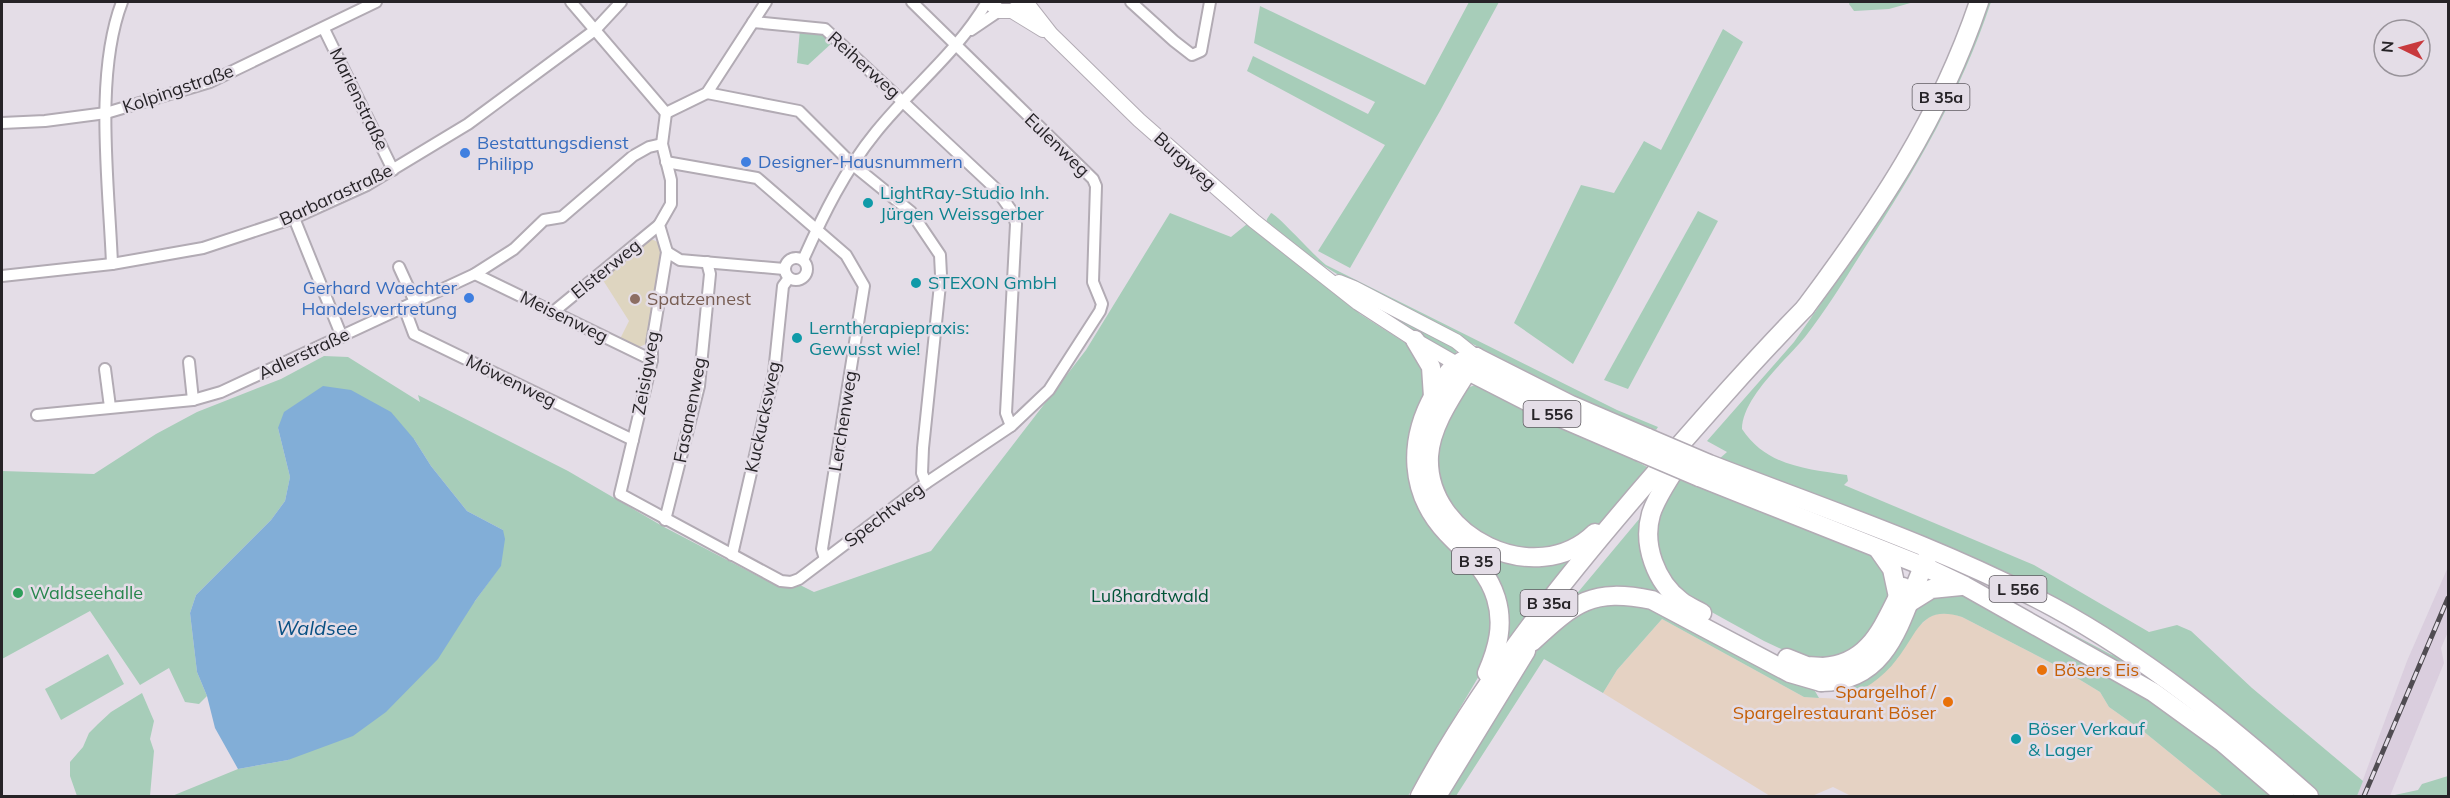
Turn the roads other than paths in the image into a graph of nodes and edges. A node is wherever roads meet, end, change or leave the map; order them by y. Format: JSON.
{"nodes":[{"id":1,"x":122,"y":2,"type":"edge"},
{"id":2,"x":376,"y":2,"type":"edge"},
{"id":3,"x":571,"y":2,"type":"edge"},
{"id":4,"x":621,"y":2,"type":"edge"},
{"id":5,"x":766,"y":2,"type":"edge"},
{"id":6,"x":912,"y":2,"type":"edge"},
{"id":7,"x":1131,"y":2,"type":"edge"},
{"id":8,"x":1210,"y":2,"type":"edge"},
{"id":9,"x":1979,"y":2,"type":"edge"},
{"id":10,"x":1006,"y":5,"type":"edge"},
{"id":11,"x":753,"y":22,"type":"junction"},
{"id":12,"x":324,"y":29,"type":"junction"},
{"id":13,"x":595,"y":30,"type":"junction"},
{"id":14,"x":957,"y":46,"type":"junction"},
{"id":15,"x":707,"y":93,"type":"junction"},
{"id":16,"x":904,"y":102,"type":"junction"},
{"id":17,"x":106,"y":113,"type":"junction"},
{"id":18,"x":666,"y":113,"type":"junction"},
{"id":19,"x":2,"y":123,"type":"edge"},
{"id":20,"x":662,"y":144,"type":"junction"},
{"id":21,"x":666,"y":162,"type":"junction"},
{"id":22,"x":852,"y":164,"type":"junction"},
{"id":23,"x":393,"y":170,"type":"junction"},
{"id":24,"x":294,"y":218,"type":"junction"},
{"id":25,"x":659,"y":225,"type":"junction"},
{"id":26,"x":817,"y":228,"type":"junction"},
{"id":27,"x":667,"y":252,"type":"junction"},
{"id":28,"x":803,"y":260,"type":"junction"},
{"id":29,"x":707,"y":262,"type":"junction"},
{"id":30,"x":112,"y":264,"type":"junction"},
{"id":31,"x":399,"y":267,"type":"dead end"},
{"id":32,"x":475,"y":274,"type":"junction"},
{"id":33,"x":787,"y":274,"type":"junction"},
{"id":34,"x":2,"y":276,"type":"edge"},
{"id":35,"x":1328,"y":278,"type":"junction"},
{"id":36,"x":415,"y":302,"type":"junction"},
{"id":37,"x":1102,"y":304,"type":"joint"},
{"id":38,"x":404,"y":307,"type":"junction"},
{"id":39,"x":1805,"y":308,"type":"junction"},
{"id":40,"x":552,"y":313,"type":"junction"},
{"id":41,"x":342,"y":337,"type":"junction"},
{"id":42,"x":1415,"y":340,"type":"junction"},
{"id":43,"x":652,"y":360,"type":"junction"},
{"id":44,"x":189,"y":362,"type":"dead end"},
{"id":45,"x":1467,"y":364,"type":"junction"},
{"id":46,"x":105,"y":369,"type":"dead end"},
{"id":47,"x":1432,"y":398,"type":"junction"},
{"id":48,"x":193,"y":400,"type":"junction"},
{"id":49,"x":110,"y":407,"type":"junction"},
{"id":50,"x":37,"y":415,"type":"dead end"},
{"id":51,"x":1011,"y":426,"type":"junction"},
{"id":52,"x":633,"y":440,"type":"junction"},
{"id":53,"x":1675,"y":469,"type":"junction"},
{"id":54,"x":1704,"y":471,"type":"junction"},
{"id":55,"x":926,"y":483,"type":"junction"},
{"id":56,"x":620,"y":494,"type":"joint"},
{"id":57,"x":1623,"y":509,"type":"junction"},
{"id":58,"x":665,"y":520,"type":"junction"},
{"id":59,"x":1877,"y":547,"type":"junction"},
{"id":60,"x":1928,"y":547,"type":"junction"},
{"id":61,"x":732,"y":555,"type":"junction"},
{"id":62,"x":825,"y":559,"type":"junction"},
{"id":63,"x":1919,"y":564,"type":"junction"},
{"id":64,"x":1965,"y":586,"type":"junction"},
{"id":65,"x":1902,"y":601,"type":"junction"},
{"id":66,"x":1532,"y":642,"type":"junction"},
{"id":67,"x":1822,"y":674,"type":"junction"},
{"id":68,"x":1477,"y":699,"type":"junction"},
{"id":69,"x":1420,"y":796,"type":"edge"},
{"id":70,"x":1437,"y":796,"type":"edge"},
{"id":71,"x":2285,"y":796,"type":"edge"},
{"id":72,"x":2309,"y":796,"type":"edge"}],
"edges":[{"from":1,"to":17,"type":"street"},
{"from":2,"to":12,"type":"street","name":"Kolpingstraße"},
{"from":3,"to":13,"type":"street"},
{"from":4,"to":13,"type":"street","name":"Barbarastraße"},
{"from":5,"to":11,"type":"street"},
{"from":6,"to":14,"type":"street","name":"Eulenweg"},
{"from":7,"to":8,"type":"street"},
{"from":9,"to":39,"type":"main road","number":"B 35a"},
{"from":10,"to":14,"type":"street"},
{"from":10,"to":35,"type":"street","name":"Burgweg"},
{"from":11,"to":15,"type":"street"},
{"from":11,"to":16,"type":"street","name":"Reiherweg"},
{"from":12,"to":17,"type":"street","name":"Kolpingstraße"},
{"from":12,"to":23,"type":"street","name":"Marienstraße"},
{"from":13,"to":18,"type":"street"},
{"from":13,"to":23,"type":"street","name":"Barbarastraße"},
{"from":14,"to":16,"type":"street"},
{"from":14,"to":37,"type":"street","name":"Eulenweg"},
{"from":15,"to":18,"type":"street"},
{"from":15,"to":22,"type":"street"},
{"from":16,"to":22,"type":"street"},
{"from":16,"to":51,"type":"street","name":"Reiherweg"},
{"from":17,"to":19,"type":"street","name":"Kolpingstraße"},
{"from":17,"to":30,"type":"street"},
{"from":18,"to":20,"type":"street"},
{"from":20,"to":21,"type":"street"},
{"from":20,"to":32,"type":"street","name":"Adlerstraße"},
{"from":21,"to":25,"type":"street"},
{"from":21,"to":26,"type":"street","name":"Lerchenweg"},
{"from":22,"to":26,"type":"street"},
{"from":22,"to":55,"type":"street"},
{"from":23,"to":24,"type":"street","name":"Barbarastraße"},
{"from":24,"to":30,"type":"street","name":"Barbarastraße"},
{"from":24,"to":41,"type":"street"},
{"from":25,"to":27,"type":"street","name":"Zeisigweg"},
{"from":25,"to":40,"type":"street","name":"Elsterweg"},
{"from":26,"to":28,"type":"street"},
{"from":26,"to":62,"type":"street","name":"Lerchenweg"},
{"from":27,"to":29,"type":"street"},
{"from":27,"to":43,"type":"street","name":"Zeisigweg"},
{"from":28,"to":33,"type":"street"},
{"from":28,"to":33,"type":"street"},
{"from":29,"to":33,"type":"street"},
{"from":29,"to":58,"type":"street","name":"Fasanenweg"},
{"from":30,"to":34,"type":"street","name":"Barbarastraße"},
{"from":31,"to":36,"type":"street"},
{"from":32,"to":36,"type":"street","name":"Adlerstraße"},
{"from":32,"to":40,"type":"street","name":"Meisenweg"},
{"from":33,"to":61,"type":"street","name":"Kuckucksweg"},
{"from":35,"to":42,"type":"street","name":"Burgweg"},
{"from":35,"to":45,"type":"street","name":"Burgweg"},
{"from":36,"to":38,"type":"street","name":"Adlerstraße"},
{"from":37,"to":51,"type":"street","name":"Spechtweg"},
{"from":38,"to":41,"type":"street","name":"Adlerstraße"},
{"from":38,"to":52,"type":"street","name":"Möwenweg"},
{"from":39,"to":53,"type":"main road","number":"B 35a"},
{"from":39,"to":57,"type":"main road","number":"B 35a"},
{"from":40,"to":43,"type":"street","name":"Meisenweg"},
{"from":41,"to":48,"type":"street","name":"Adlerstraße"},
{"from":42,"to":45,"type":"street","name":"Burgweg"},
{"from":42,"to":47,"type":"main road","number":"B 35"},
{"from":43,"to":52,"type":"street","name":"Zeisigweg"},
{"from":44,"to":48,"type":"street"},
{"from":45,"to":47,"type":"main road","number":"B 35"},
{"from":45,"to":54,"type":"main road","number":"L 556","bridge":true},
{"from":45,"to":57,"type":"main road"},
{"from":46,"to":49,"type":"street"},
{"from":47,"to":68,"type":"main road","number":"B 35"},
{"from":48,"to":49,"type":"street","name":"Adlerstraße"},
{"from":49,"to":50,"type":"street","name":"Adlerstraße"},
{"from":51,"to":55,"type":"street","name":"Spechtweg"},
{"from":52,"to":56,"type":"street","name":"Zeisigweg"},
{"from":53,"to":66,"type":"main road","number":"B 35a"},
{"from":53,"to":67,"type":"main road"},
{"from":54,"to":59,"type":"main road","number":"L 556"},
{"from":54,"to":60,"type":"main road","number":"L 556"},
{"from":55,"to":62,"type":"street","name":"Spechtweg"},
{"from":56,"to":58,"type":"street","name":"Spechtweg"},
{"from":57,"to":68,"type":"main road","number":"B 35a"},
{"from":58,"to":61,"type":"street","name":"Spechtweg"},
{"from":59,"to":63,"type":"main road","number":"L 556"},
{"from":59,"to":65,"type":"main road"},
{"from":60,"to":63,"type":"main road"},
{"from":60,"to":72,"type":"main road","number":"L 556"},
{"from":61,"to":62,"type":"street","name":"Spechtweg"},
{"from":63,"to":64,"type":"main road","number":"L 556"},
{"from":63,"to":65,"type":"main road"},
{"from":64,"to":65,"type":"main road"},
{"from":64,"to":71,"type":"main road","number":"L 556"},
{"from":65,"to":67,"type":"main road"},
{"from":66,"to":67,"type":"main road"},
{"from":66,"to":70,"type":"main road"},
{"from":68,"to":69,"type":"main road","number":"B 35"}]}
